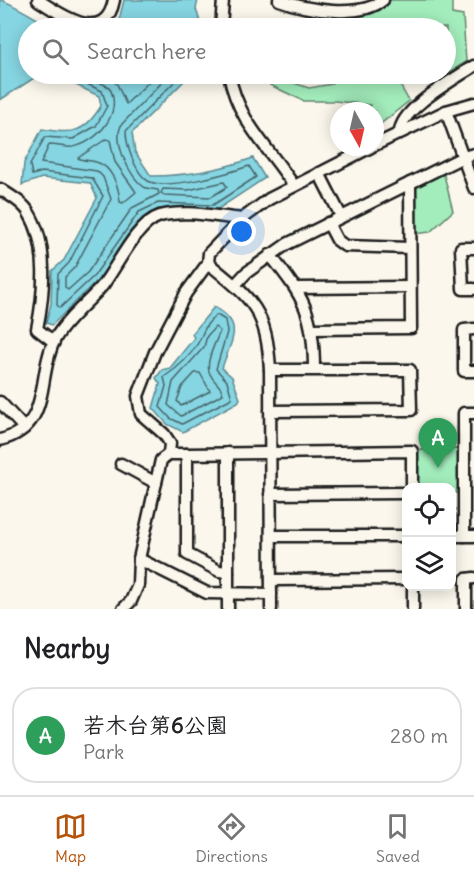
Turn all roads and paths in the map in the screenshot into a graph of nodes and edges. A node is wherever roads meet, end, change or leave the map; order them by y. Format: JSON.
{"nodes":[{"id":1,"x":38,"y":0,"type":"edge"},
{"id":2,"x":114,"y":0,"type":"edge"},
{"id":3,"x":223,"y":0,"type":"edge"},
{"id":4,"x":279,"y":0,"type":"edge"},
{"id":5,"x":383,"y":0,"type":"edge"},
{"id":6,"x":66,"y":18,"type":"edge"},
{"id":7,"x":106,"y":18,"type":"edge"},
{"id":8,"x":222,"y":18,"type":"edge"},
{"id":9,"x":474,"y":66,"type":"edge"},
{"id":10,"x":456,"y":79,"type":"edge"},
{"id":11,"x":231,"y":84,"type":"edge"},
{"id":12,"x":449,"y":84,"type":"edge"},
{"id":13,"x":474,"y":103,"type":"edge"},
{"id":14,"x":446,"y":111,"type":"junction"},
{"id":15,"x":400,"y":132,"type":"junction"},
{"id":16,"x":384,"y":140,"type":"edge"},
{"id":17,"x":468,"y":155,"type":"edge"},
{"id":18,"x":353,"y":156,"type":"edge"},
{"id":19,"x":319,"y":173,"type":"junction"},
{"id":20,"x":410,"y":183,"type":"junction"},
{"id":21,"x":294,"y":186,"type":"junction"},
{"id":22,"x":474,"y":188,"type":"edge"},
{"id":23,"x":0,"y":189,"type":"edge"},
{"id":24,"x":341,"y":216,"type":"junction"},
{"id":25,"x":242,"y":219,"type":"junction"},
{"id":26,"x":328,"y":224,"type":"junction"},
{"id":27,"x":410,"y":248,"type":"junction"},
{"id":28,"x":474,"y":248,"type":"edge"},
{"id":29,"x":270,"y":255,"type":"junction"},
{"id":30,"x":208,"y":263,"type":"junction"},
{"id":31,"x":235,"y":285,"type":"junction"},
{"id":32,"x":410,"y":287,"type":"junction"},
{"id":33,"x":297,"y":288,"type":"junction"},
{"id":34,"x":474,"y":289,"type":"edge"},
{"id":35,"x":312,"y":329,"type":"junction"},
{"id":36,"x":474,"y":330,"type":"edge"},
{"id":37,"x":54,"y":342,"type":"junction"},
{"id":38,"x":314,"y":369,"type":"junction"},
{"id":39,"x":270,"y":370,"type":"junction"},
{"id":40,"x":474,"y":370,"type":"edge"},
{"id":41,"x":0,"y":402,"type":"edge"},
{"id":42,"x":270,"y":411,"type":"junction"},
{"id":43,"x":474,"y":413,"type":"edge"},
{"id":44,"x":24,"y":428,"type":"junction"},
{"id":45,"x":0,"y":440,"type":"edge"},
{"id":46,"x":270,"y":452,"type":"junction"},
{"id":47,"x":228,"y":453,"type":"junction"},
{"id":48,"x":169,"y":454,"type":"junction"},
{"id":49,"x":187,"y":454,"type":"junction"},
{"id":50,"x":121,"y":464,"type":"dead end"},
{"id":51,"x":156,"y":483,"type":"junction"},
{"id":52,"x":412,"y":483,"type":"edge"},
{"id":53,"x":402,"y":493,"type":"edge"},
{"id":54,"x":469,"y":493,"type":"edge"},
{"id":55,"x":270,"y":494,"type":"junction"},
{"id":56,"x":271,"y":536,"type":"junction"},
{"id":57,"x":402,"y":536,"type":"edge"},
{"id":58,"x":469,"y":536,"type":"edge"},
{"id":59,"x":140,"y":560,"type":"junction"},
{"id":60,"x":228,"y":572,"type":"junction"},
{"id":61,"x":474,"y":578,"type":"edge"},
{"id":62,"x":402,"y":579,"type":"edge"},
{"id":63,"x":271,"y":580,"type":"junction"},
{"id":64,"x":412,"y":591,"type":"edge"},
{"id":65,"x":271,"y":594,"type":"junction"},
{"id":66,"x":228,"y":595,"type":"junction"},
{"id":67,"x":123,"y":609,"type":"edge"},
{"id":68,"x":228,"y":609,"type":"edge"},
{"id":69,"x":271,"y":609,"type":"edge"},
{"id":70,"x":413,"y":609,"type":"edge"},
{"id":71,"x":466,"y":609,"type":"edge"}],
"edges":[{"from":1,"to":6,"type":"street"},
{"from":2,"to":7,"type":"street"},
{"from":3,"to":8,"type":"street"},
{"from":4,"to":5,"type":"street"},
{"from":9,"to":10,"type":"street"},
{"from":11,"to":21,"type":"street"},
{"from":12,"to":15,"type":"street"},
{"from":13,"to":14,"type":"street"},
{"from":14,"to":15,"type":"street"},
{"from":14,"to":17,"type":"street"},
{"from":15,"to":16,"type":"street"},
{"from":17,"to":20,"type":"street"},
{"from":17,"to":22,"type":"street"},
{"from":18,"to":19,"type":"street"},
{"from":19,"to":21,"type":"street"},
{"from":19,"to":24,"type":"street"},
{"from":20,"to":24,"type":"street"},
{"from":20,"to":27,"type":"street"},
{"from":21,"to":25,"type":"street"},
{"from":23,"to":37,"type":"street"},
{"from":24,"to":26,"type":"street"},
{"from":25,"to":30,"type":"street"},
{"from":25,"to":37,"type":"street"},
{"from":26,"to":27,"type":"street"},
{"from":26,"to":29,"type":"street"},
{"from":27,"to":32,"type":"street"},
{"from":28,"to":34,"type":"street"},
{"from":29,"to":31,"type":"street"},
{"from":29,"to":33,"type":"street"},
{"from":30,"to":31,"type":"street"},
{"from":30,"to":48,"type":"street"},
{"from":31,"to":39,"type":"street"},
{"from":32,"to":33,"type":"street"},
{"from":32,"to":35,"type":"street"},
{"from":33,"to":35,"type":"street"},
{"from":35,"to":38,"type":"street"},
{"from":36,"to":40,"type":"street"},
{"from":37,"to":44,"type":"street"},
{"from":38,"to":39,"type":"street"},
{"from":38,"to":42,"type":"street"},
{"from":39,"to":42,"type":"street"},
{"from":41,"to":44,"type":"street"},
{"from":42,"to":46,"type":"street"},
{"from":43,"to":54,"type":"street"},
{"from":44,"to":45,"type":"street"},
{"from":46,"to":47,"type":"street"},
{"from":46,"to":52,"type":"street"},
{"from":46,"to":55,"type":"street"},
{"from":47,"to":49,"type":"street"},
{"from":47,"to":60,"type":"street"},
{"from":48,"to":49,"type":"street"},
{"from":48,"to":51,"type":"street"},
{"from":49,"to":60,"type":"street"},
{"from":50,"to":51,"type":"street"},
{"from":51,"to":59,"type":"street"},
{"from":53,"to":55,"type":"street"},
{"from":54,"to":58,"type":"street"},
{"from":55,"to":56,"type":"street"},
{"from":56,"to":57,"type":"street"},
{"from":56,"to":63,"type":"street"},
{"from":59,"to":66,"type":"street"},
{"from":59,"to":67,"type":"street"},
{"from":60,"to":66,"type":"street"},
{"from":61,"to":71,"type":"street"},
{"from":62,"to":63,"type":"street"},
{"from":63,"to":65,"type":"street"},
{"from":64,"to":70,"type":"street"},
{"from":65,"to":66,"type":"street"},
{"from":65,"to":69,"type":"street"},
{"from":66,"to":68,"type":"street"}]}
